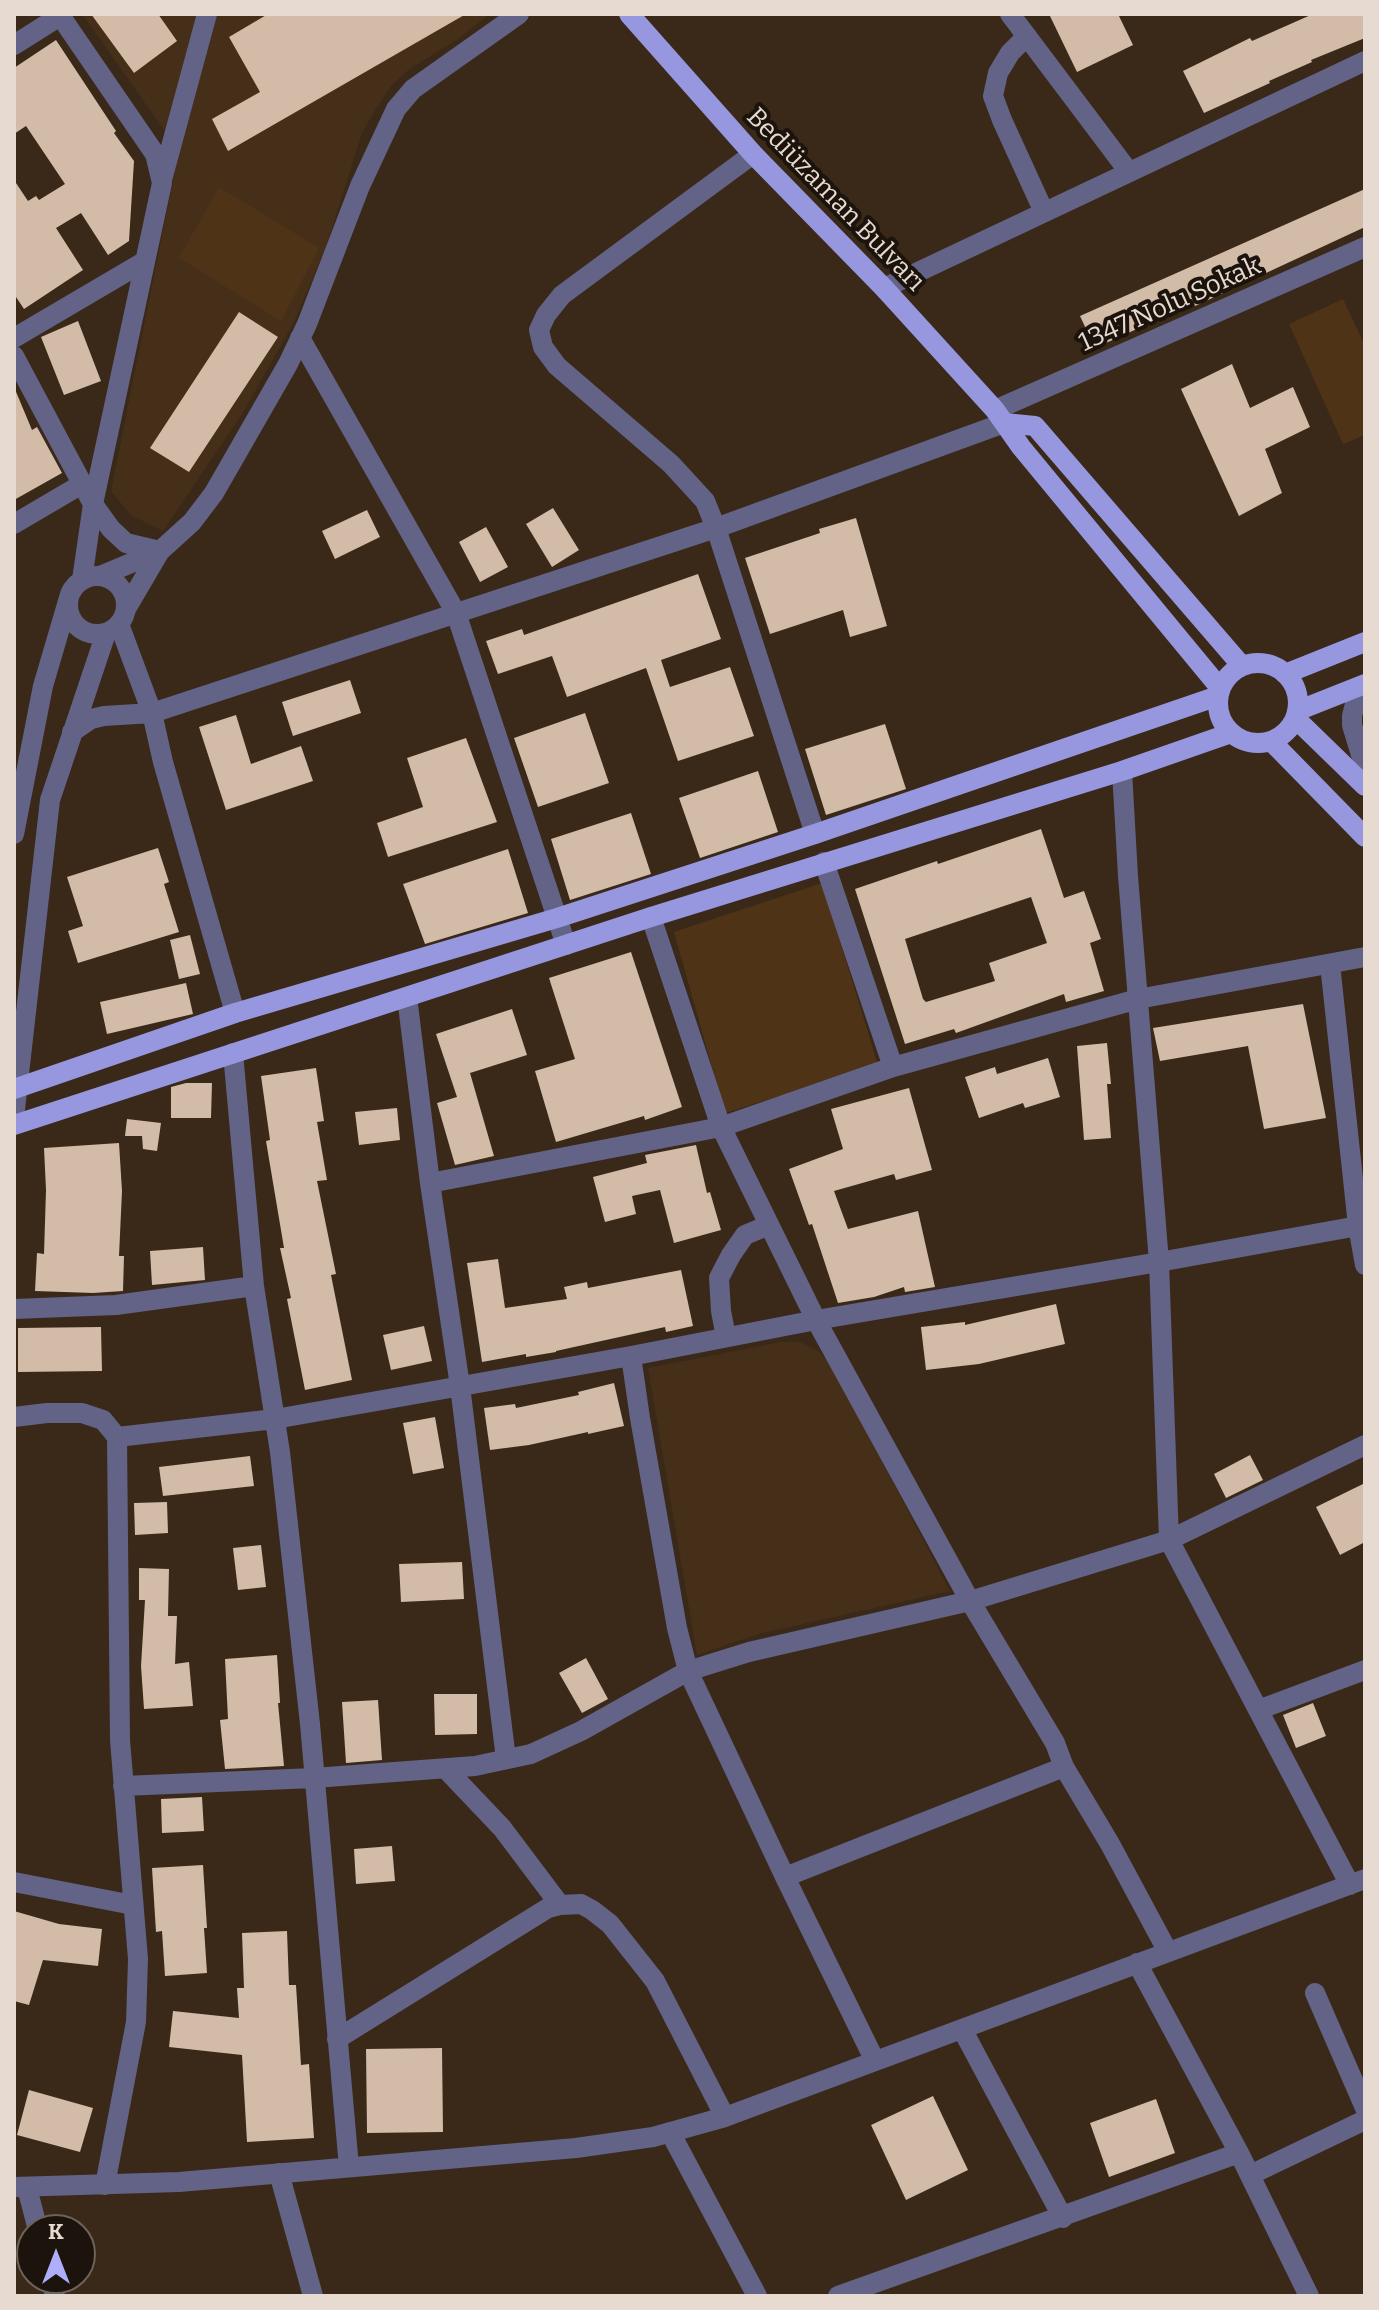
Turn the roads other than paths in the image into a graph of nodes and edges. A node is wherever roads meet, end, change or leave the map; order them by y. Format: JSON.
{"nodes":[{"id":1,"x":207,"y":14,"type":"edge"},
{"id":2,"x":519,"y":14,"type":"edge"},
{"id":3,"x":629,"y":14,"type":"edge"},
{"id":4,"x":1010,"y":14,"type":"edge"},
{"id":5,"x":60,"y":15,"type":"edge"},
{"id":6,"x":1027,"y":36,"type":"junction"},
{"id":7,"x":14,"y":45,"type":"edge"},
{"id":8,"x":1365,"y":61,"type":"edge"},
{"id":9,"x":753,"y":154,"type":"junction"},
{"id":10,"x":1129,"y":172,"type":"junction"},
{"id":11,"x":162,"y":183,"type":"junction"},
{"id":12,"x":1044,"y":212,"type":"junction"},
{"id":13,"x":1365,"y":247,"type":"edge"},
{"id":14,"x":145,"y":261,"type":"junction"},
{"id":15,"x":884,"y":288,"type":"junction"},
{"id":16,"x":14,"y":338,"type":"edge"},
{"id":17,"x":300,"y":338,"type":"junction"},
{"id":18,"x":14,"y":356,"type":"edge"},
{"id":19,"x":1000,"y":416,"type":"junction"},
{"id":20,"x":82,"y":484,"type":"junction"},
{"id":21,"x":93,"y":504,"type":"junction"},
{"id":22,"x":14,"y":524,"type":"edge"},
{"id":23,"x":716,"y":528,"type":"junction"},
{"id":24,"x":160,"y":551,"type":"junction"},
{"id":25,"x":91,"y":578,"type":"junction"},
{"id":26,"x":68,"y":601,"type":"junction"},
{"id":27,"x":456,"y":613,"type":"junction"},
{"id":28,"x":117,"y":622,"type":"junction"},
{"id":29,"x":1365,"y":642,"type":"edge"},
{"id":30,"x":1242,"y":666,"type":"junction"},
{"id":31,"x":1285,"y":674,"type":"junction"},
{"id":32,"x":1365,"y":686,"type":"edge"},
{"id":33,"x":1219,"y":692,"type":"junction"},
{"id":34,"x":152,"y":713,"type":"junction"},
{"id":35,"x":1296,"y":714,"type":"junction"},
{"id":36,"x":72,"y":732,"type":"junction"},
{"id":37,"x":1231,"y":733,"type":"junction"},
{"id":38,"x":1271,"y":741,"type":"junction"},
{"id":39,"x":1365,"y":768,"type":"edge"},
{"id":40,"x":1122,"y":771,"type":"junction"},
{"id":41,"x":1365,"y":786,"type":"edge"},
{"id":42,"x":14,"y":834,"type":"edge"},
{"id":43,"x":815,"y":834,"type":"junction"},
{"id":44,"x":1365,"y":837,"type":"edge"},
{"id":45,"x":824,"y":862,"type":"junction"},
{"id":46,"x":651,"y":917,"type":"junction"},
{"id":47,"x":557,"y":918,"type":"junction"},
{"id":48,"x":566,"y":945,"type":"junction"},
{"id":49,"x":1365,"y":957,"type":"edge"},
{"id":50,"x":1330,"y":964,"type":"junction"},
{"id":51,"x":407,"y":997,"type":"junction"},
{"id":52,"x":1138,"y":999,"type":"junction"},
{"id":53,"x":235,"y":1013,"type":"junction"},
{"id":54,"x":233,"y":1053,"type":"junction"},
{"id":55,"x":893,"y":1067,"type":"junction"},
{"id":56,"x":16,"y":1089,"type":"edge"},
{"id":57,"x":14,"y":1118,"type":"edge"},
{"id":58,"x":14,"y":1125,"type":"edge"},
{"id":59,"x":721,"y":1127,"type":"junction"},
{"id":60,"x":430,"y":1183,"type":"junction"},
{"id":61,"x":769,"y":1225,"type":"junction"},
{"id":62,"x":1358,"y":1226,"type":"junction"},
{"id":63,"x":1159,"y":1262,"type":"junction"},
{"id":64,"x":1365,"y":1265,"type":"edge"},
{"id":65,"x":254,"y":1286,"type":"junction"},
{"id":66,"x":14,"y":1309,"type":"edge"},
{"id":67,"x":816,"y":1320,"type":"junction"},
{"id":68,"x":726,"y":1337,"type":"junction"},
{"id":69,"x":631,"y":1356,"type":"junction"},
{"id":70,"x":460,"y":1386,"type":"junction"},
{"id":71,"x":14,"y":1417,"type":"edge"},
{"id":72,"x":275,"y":1419,"type":"junction"},
{"id":73,"x":117,"y":1437,"type":"junction"},
{"id":74,"x":1365,"y":1445,"type":"edge"},
{"id":75,"x":1169,"y":1540,"type":"junction"},
{"id":76,"x":970,"y":1601,"type":"junction"},
{"id":77,"x":1365,"y":1670,"type":"edge"},
{"id":78,"x":688,"y":1671,"type":"junction"},
{"id":79,"x":1258,"y":1710,"type":"junction"},
{"id":80,"x":506,"y":1759,"type":"junction"},
{"id":81,"x":1064,"y":1767,"type":"junction"},
{"id":82,"x":445,"y":1768,"type":"junction"},
{"id":83,"x":314,"y":1778,"type":"junction"},
{"id":84,"x":123,"y":1786,"type":"junction"},
{"id":85,"x":785,"y":1877,"type":"junction"},
{"id":86,"x":14,"y":1882,"type":"edge"},
{"id":87,"x":1357,"y":1882,"type":"edge"},
{"id":88,"x":133,"y":1905,"type":"junction"},
{"id":89,"x":560,"y":1905,"type":"junction"},
{"id":90,"x":1168,"y":1952,"type":"junction"},
{"id":91,"x":1137,"y":1963,"type":"junction"},
{"id":92,"x":1315,"y":1993,"type":"dead end"},
{"id":93,"x":962,"y":2029,"type":"junction"},
{"id":94,"x":337,"y":2039,"type":"junction"},
{"id":95,"x":875,"y":2061,"type":"junction"},
{"id":96,"x":1365,"y":2108,"type":"edge"},
{"id":97,"x":725,"y":2117,"type":"junction"},
{"id":98,"x":1365,"y":2120,"type":"edge"},
{"id":99,"x":670,"y":2132,"type":"junction"},
{"id":100,"x":1239,"y":2153,"type":"junction"},
{"id":101,"x":349,"y":2167,"type":"junction"},
{"id":102,"x":279,"y":2173,"type":"junction"},
{"id":103,"x":1250,"y":2175,"type":"junction"},
{"id":104,"x":105,"y":2185,"type":"junction"},
{"id":105,"x":20,"y":2188,"type":"edge"},
{"id":106,"x":31,"y":2214,"type":"edge"},
{"id":107,"x":1063,"y":2218,"type":"junction"},
{"id":108,"x":313,"y":2296,"type":"edge"},
{"id":109,"x":757,"y":2296,"type":"edge"},
{"id":110,"x":838,"y":2296,"type":"edge"},
{"id":111,"x":1309,"y":2296,"type":"edge"}],
"edges":[{"from":1,"to":11,"type":"street"},
{"from":2,"to":17,"type":"street"},
{"from":3,"to":9,"type":"main road","name":"Bediüzaman Bulvarı"},
{"from":4,"to":6,"type":"street"},
{"from":5,"to":7,"type":"street"},
{"from":5,"to":11,"type":"street"},
{"from":6,"to":10,"type":"street"},
{"from":6,"to":12,"type":"street"},
{"from":8,"to":10,"type":"street"},
{"from":9,"to":15,"type":"main road","name":"Bediüzaman Bulvarı"},
{"from":9,"to":23,"type":"street"},
{"from":10,"to":12,"type":"street"},
{"from":11,"to":14,"type":"street"},
{"from":12,"to":15,"type":"street"},
{"from":13,"to":19,"type":"street","name":"1347 Nolu Sokak"},
{"from":14,"to":16,"type":"street"},
{"from":14,"to":21,"type":"street"},
{"from":15,"to":19,"type":"main road","name":"Bediüzaman Bulvarı"},
{"from":17,"to":24,"type":"street"},
{"from":17,"to":27,"type":"street"},
{"from":18,"to":20,"type":"street"},
{"from":19,"to":23,"type":"street","name":"1347 Nolu Sokak"},
{"from":19,"to":30,"type":"main road"},
{"from":19,"to":33,"type":"main road","name":"Bediüzaman Bulvarı"},
{"from":20,"to":21,"type":"street"},
{"from":20,"to":22,"type":"street"},
{"from":21,"to":24,"type":"street"},
{"from":21,"to":25,"type":"street"},
{"from":23,"to":27,"type":"street","name":"1347 Nolu Sokak"},
{"from":23,"to":43,"type":"street"},
{"from":24,"to":25,"type":"street"},
{"from":24,"to":28,"type":"street"},
{"from":25,"to":26,"type":"street"},
{"from":25,"to":28,"type":"street"},
{"from":26,"to":28,"type":"street"},
{"from":26,"to":42,"type":"street"},
{"from":27,"to":34,"type":"street","name":"1347 Nolu Sokak"},
{"from":27,"to":47,"type":"street"},
{"from":28,"to":34,"type":"street"},
{"from":28,"to":36,"type":"street"},
{"from":29,"to":31,"type":"main road"},
{"from":30,"to":31,"type":"main road"},
{"from":30,"to":33,"type":"main road"},
{"from":31,"to":35,"type":"main road"},
{"from":32,"to":35,"type":"main road"},
{"from":32,"to":39,"type":"street"},
{"from":33,"to":37,"type":"main road"},
{"from":33,"to":43,"type":"main road"},
{"from":34,"to":36,"type":"street","name":"1347 Nolu Sokak"},
{"from":34,"to":53,"type":"street"},
{"from":35,"to":38,"type":"main road"},
{"from":35,"to":41,"type":"main road"},
{"from":36,"to":56,"type":"street"},
{"from":37,"to":38,"type":"main road"},
{"from":37,"to":40,"type":"main road"},
{"from":38,"to":44,"type":"main road"},
{"from":40,"to":45,"type":"main road"},
{"from":40,"to":52,"type":"street"},
{"from":43,"to":47,"type":"main road"},
{"from":45,"to":46,"type":"main road"},
{"from":45,"to":55,"type":"street"},
{"from":46,"to":48,"type":"main road"},
{"from":46,"to":59,"type":"street"},
{"from":47,"to":48,"type":"street"},
{"from":47,"to":53,"type":"main road"},
{"from":48,"to":51,"type":"main road"},
{"from":49,"to":50,"type":"street"},
{"from":50,"to":52,"type":"street"},
{"from":50,"to":62,"type":"street"},
{"from":51,"to":54,"type":"main road"},
{"from":51,"to":60,"type":"street"},
{"from":52,"to":55,"type":"street"},
{"from":52,"to":63,"type":"street"},
{"from":53,"to":56,"type":"main road"},
{"from":54,"to":58,"type":"main road"},
{"from":54,"to":65,"type":"street"},
{"from":55,"to":59,"type":"street"},
{"from":56,"to":57,"type":"street"},
{"from":59,"to":60,"type":"street"},
{"from":59,"to":61,"type":"street"},
{"from":60,"to":70,"type":"street"},
{"from":61,"to":67,"type":"street"},
{"from":61,"to":68,"type":"street"},
{"from":62,"to":63,"type":"street"},
{"from":62,"to":64,"type":"street"},
{"from":63,"to":67,"type":"street"},
{"from":63,"to":75,"type":"street"},
{"from":65,"to":66,"type":"street"},
{"from":65,"to":72,"type":"street"},
{"from":67,"to":68,"type":"street"},
{"from":67,"to":76,"type":"street"},
{"from":68,"to":69,"type":"street"},
{"from":69,"to":70,"type":"street"},
{"from":69,"to":78,"type":"street"},
{"from":70,"to":72,"type":"street"},
{"from":70,"to":80,"type":"street"},
{"from":71,"to":73,"type":"street"},
{"from":72,"to":73,"type":"street"},
{"from":72,"to":83,"type":"street"},
{"from":73,"to":84,"type":"street"},
{"from":74,"to":75,"type":"street"},
{"from":75,"to":76,"type":"street"},
{"from":75,"to":79,"type":"street"},
{"from":76,"to":78,"type":"street"},
{"from":76,"to":81,"type":"street"},
{"from":77,"to":79,"type":"street"},
{"from":78,"to":80,"type":"street"},
{"from":78,"to":85,"type":"street"},
{"from":79,"to":87,"type":"street"},
{"from":80,"to":82,"type":"street"},
{"from":81,"to":85,"type":"street"},
{"from":81,"to":90,"type":"street"},
{"from":82,"to":83,"type":"street"},
{"from":82,"to":89,"type":"street"},
{"from":83,"to":84,"type":"street"},
{"from":83,"to":94,"type":"street"},
{"from":84,"to":88,"type":"street"},
{"from":85,"to":95,"type":"street"},
{"from":86,"to":88,"type":"street"},
{"from":87,"to":90,"type":"street"},
{"from":88,"to":104,"type":"street"},
{"from":89,"to":94,"type":"street"},
{"from":89,"to":97,"type":"street"},
{"from":90,"to":91,"type":"street"},
{"from":91,"to":93,"type":"street"},
{"from":91,"to":100,"type":"street"},
{"from":92,"to":96,"type":"street"},
{"from":93,"to":95,"type":"street"},
{"from":93,"to":107,"type":"street"},
{"from":94,"to":101,"type":"street"},
{"from":95,"to":97,"type":"street"},
{"from":97,"to":99,"type":"street"},
{"from":98,"to":103,"type":"street"},
{"from":99,"to":101,"type":"street"},
{"from":99,"to":109,"type":"street"},
{"from":100,"to":103,"type":"street"},
{"from":100,"to":107,"type":"street"},
{"from":101,"to":102,"type":"street"},
{"from":102,"to":104,"type":"street"},
{"from":102,"to":108,"type":"street"},
{"from":103,"to":111,"type":"street"},
{"from":104,"to":105,"type":"street"},
{"from":105,"to":106,"type":"street"},
{"from":107,"to":110,"type":"street"}]}
